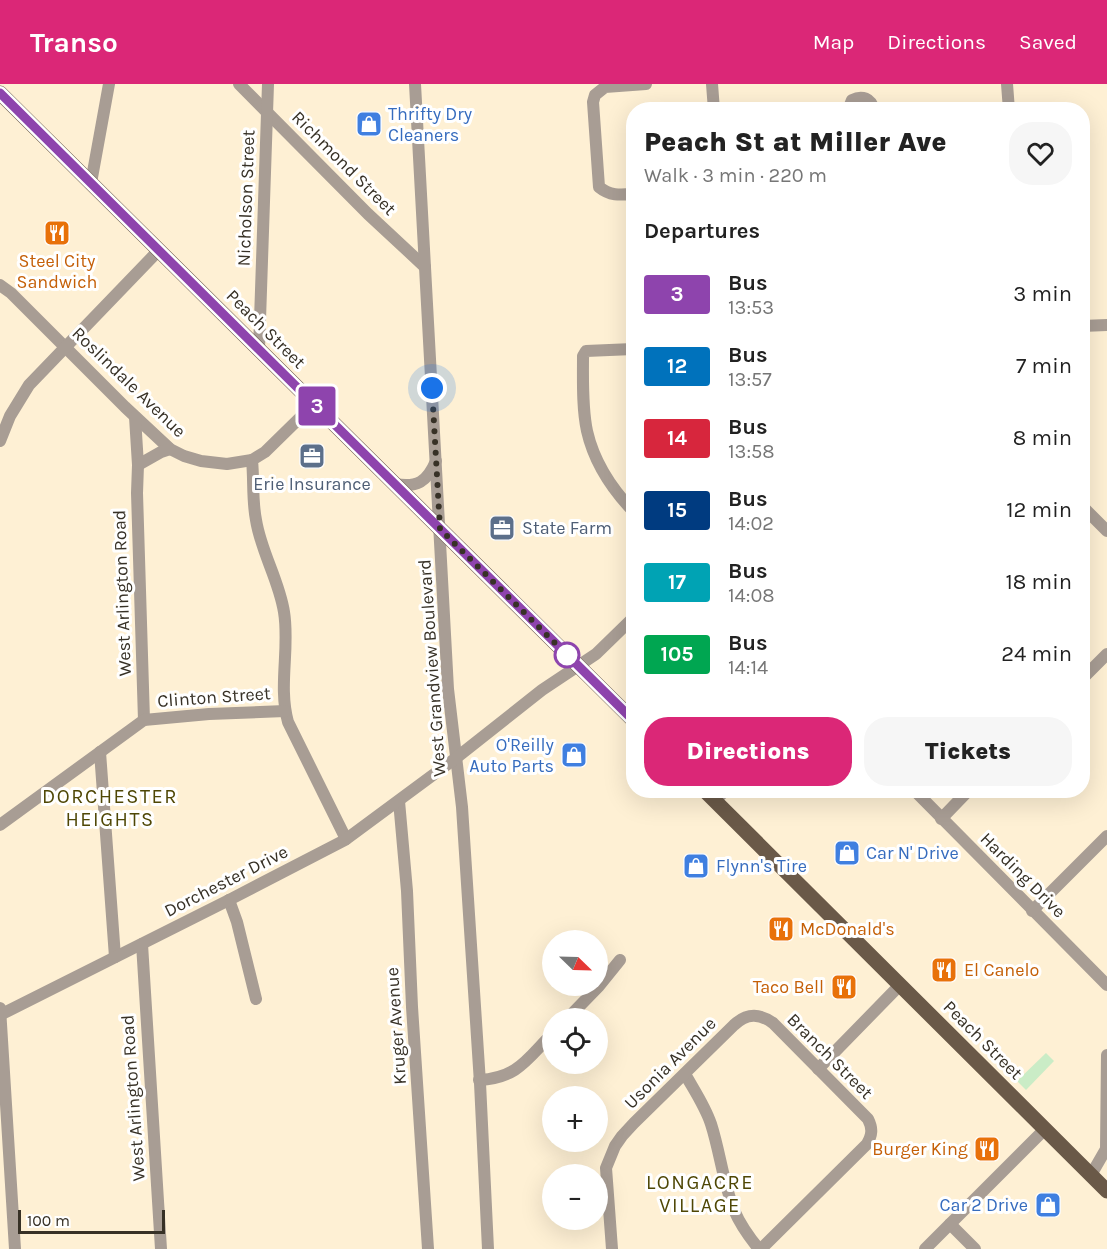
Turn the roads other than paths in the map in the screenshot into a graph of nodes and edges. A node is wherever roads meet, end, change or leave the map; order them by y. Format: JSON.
{"nodes":[{"id":1,"x":109,"y":84,"type":"edge"},
{"id":2,"x":239,"y":84,"type":"edge"},
{"id":3,"x":268,"y":84,"type":"edge"},
{"id":4,"x":415,"y":84,"type":"edge"},
{"id":5,"x":646,"y":84,"type":"edge"},
{"id":6,"x":712,"y":84,"type":"edge"},
{"id":7,"x":860,"y":84,"type":"edge"},
{"id":8,"x":1007,"y":84,"type":"edge"},
{"id":9,"x":0,"y":93,"type":"edge"},
{"id":10,"x":860,"y":97,"type":"junction"},
{"id":11,"x":713,"y":102,"type":"edge"},
{"id":12,"x":851,"y":102,"type":"edge"},
{"id":13,"x":871,"y":102,"type":"edge"},
{"id":14,"x":1008,"y":102,"type":"edge"},
{"id":15,"x":267,"y":112,"type":"junction"},
{"id":16,"x":91,"y":183,"type":"junction"},
{"id":17,"x":626,"y":194,"type":"edge"},
{"id":18,"x":159,"y":250,"type":"junction"},
{"id":19,"x":425,"y":267,"type":"junction"},
{"id":20,"x":0,"y":285,"type":"edge"},
{"id":21,"x":1107,"y":325,"type":"edge"},
{"id":22,"x":1090,"y":326,"type":"edge"},
{"id":23,"x":65,"y":347,"type":"junction"},
{"id":24,"x":259,"y":349,"type":"junction"},
{"id":25,"x":626,"y":349,"type":"edge"},
{"id":26,"x":314,"y":404,"type":"junction"},
{"id":27,"x":135,"y":417,"type":"junction"},
{"id":28,"x":0,"y":441,"type":"edge"},
{"id":29,"x":170,"y":449,"type":"junction"},
{"id":30,"x":252,"y":460,"type":"junction"},
{"id":31,"x":436,"y":460,"type":"junction"},
{"id":32,"x":138,"y":465,"type":"junction"},
{"id":33,"x":395,"y":484,"type":"junction"},
{"id":34,"x":626,"y":503,"type":"edge"},
{"id":35,"x":1090,"y":514,"type":"edge"},
{"id":36,"x":440,"y":529,"type":"junction"},
{"id":37,"x":1107,"y":531,"type":"edge"},
{"id":38,"x":626,"y":625,"type":"edge"},
{"id":39,"x":1107,"y":654,"type":"edge"},
{"id":40,"x":578,"y":665,"type":"junction"},
{"id":41,"x":1090,"y":671,"type":"edge"},
{"id":42,"x":285,"y":711,"type":"junction"},
{"id":43,"x":626,"y":713,"type":"edge"},
{"id":44,"x":144,"y":720,"type":"junction"},
{"id":45,"x":100,"y":752,"type":"junction"},
{"id":46,"x":456,"y":758,"type":"junction"},
{"id":47,"x":719,"y":798,"type":"edge"},
{"id":48,"x":921,"y":798,"type":"edge"},
{"id":49,"x":961,"y":798,"type":"edge"},
{"id":50,"x":399,"y":801,"type":"junction"},
{"id":51,"x":941,"y":819,"type":"junction"},
{"id":52,"x":0,"y":825,"type":"edge"},
{"id":53,"x":1107,"y":836,"type":"edge"},
{"id":54,"x":346,"y":839,"type":"junction"},
{"id":55,"x":229,"y":900,"type":"junction"},
{"id":56,"x":1032,"y":911,"type":"junction"},
{"id":57,"x":142,"y":944,"type":"junction"},
{"id":58,"x":115,"y":957,"type":"junction"},
{"id":59,"x":620,"y":960,"type":"dead end"},
{"id":60,"x":900,"y":985,"type":"junction"},
{"id":61,"x":1107,"y":985,"type":"edge"},
{"id":62,"x":256,"y":999,"type":"dead end"},
{"id":63,"x":0,"y":1007,"type":"edge"},
{"id":64,"x":577,"y":1008,"type":"edge"},
{"id":65,"x":0,"y":1015,"type":"edge"},
{"id":66,"x":754,"y":1015,"type":"joint"},
{"id":67,"x":542,"y":1044,"type":"edge"},
{"id":68,"x":1107,"y":1055,"type":"edge"},
{"id":69,"x":818,"y":1068,"type":"junction"},
{"id":70,"x":685,"y":1074,"type":"junction"},
{"id":71,"x":480,"y":1080,"type":"junction"},
{"id":72,"x":1045,"y":1129,"type":"junction"},
{"id":73,"x":1091,"y":1175,"type":"junction"},
{"id":74,"x":1107,"y":1191,"type":"edge"},
{"id":75,"x":950,"y":1224,"type":"junction"},
{"id":76,"x":15,"y":1249,"type":"edge"},
{"id":77,"x":161,"y":1249,"type":"edge"},
{"id":78,"x":428,"y":1249,"type":"edge"},
{"id":79,"x":488,"y":1249,"type":"edge"},
{"id":80,"x":612,"y":1249,"type":"edge"},
{"id":81,"x":760,"y":1249,"type":"edge"},
{"id":82,"x":925,"y":1249,"type":"edge"},
{"id":83,"x":975,"y":1249,"type":"edge"}],
"edges":[{"from":1,"to":16,"type":"street"},
{"from":2,"to":15,"type":"street","name":"Richmond Street"},
{"from":3,"to":15,"type":"street","name":"Nicholson Street"},
{"from":4,"to":19,"type":"street","name":"West Grandview Boulevard"},
{"from":5,"to":17,"type":"street"},
{"from":6,"to":11,"type":"street"},
{"from":7,"to":10,"type":"street"},
{"from":8,"to":14,"type":"street"},
{"from":9,"to":16,"type":"main road","name":"Peach Street"},
{"from":10,"to":12,"type":"street"},
{"from":10,"to":13,"type":"street"},
{"from":15,"to":19,"type":"street","name":"Richmond Street"},
{"from":15,"to":24,"type":"street","name":"Nicholson Street"},
{"from":16,"to":18,"type":"main road","name":"Peach Street"},
{"from":18,"to":23,"type":"street"},
{"from":18,"to":24,"type":"main road","name":"Peach Street"},
{"from":19,"to":31,"type":"street","name":"West Grandview Boulevard"},
{"from":20,"to":23,"type":"street","name":"Roslindale Avenue"},
{"from":21,"to":22,"type":"street"},
{"from":23,"to":27,"type":"street","name":"Roslindale Avenue"},
{"from":23,"to":28,"type":"street"},
{"from":24,"to":26,"type":"main road","name":"Peach Street"},
{"from":25,"to":34,"type":"street"},
{"from":26,"to":30,"type":"street"},
{"from":26,"to":33,"type":"main road","name":"Peach Street"},
{"from":27,"to":29,"type":"street","name":"Roslindale Avenue"},
{"from":27,"to":32,"type":"street","name":"West Arlington Road"},
{"from":29,"to":30,"type":"street","name":"Roslindale Avenue"},
{"from":29,"to":32,"type":"street"},
{"from":30,"to":42,"type":"street"},
{"from":31,"to":33,"type":"street"},
{"from":31,"to":36,"type":"street","name":"West Grandview Boulevard"},
{"from":32,"to":44,"type":"street","name":"West Arlington Road"},
{"from":33,"to":36,"type":"main road","name":"Peach Street"},
{"from":35,"to":37,"type":"street"},
{"from":36,"to":40,"type":"main road","name":"Peach Street"},
{"from":36,"to":46,"type":"street","name":"West Grandview Boulevard"},
{"from":38,"to":40,"type":"street","name":"Dorchester Drive"},
{"from":39,"to":41,"type":"street"},
{"from":40,"to":43,"type":"main road","name":"Peach Street"},
{"from":40,"to":46,"type":"street","name":"Dorchester Drive"},
{"from":42,"to":44,"type":"street","name":"Clinton Street"},
{"from":42,"to":54,"type":"street"},
{"from":44,"to":45,"type":"street","name":"Clinton Street"},
{"from":45,"to":52,"type":"street","name":"Clinton Street"},
{"from":45,"to":58,"type":"street"},
{"from":46,"to":50,"type":"street","name":"Dorchester Drive"},
{"from":46,"to":71,"type":"street","name":"West Grandview Boulevard"},
{"from":47,"to":60,"type":"main road","name":"Peach Street"},
{"from":48,"to":51,"type":"street","name":"Harding Drive"},
{"from":49,"to":51,"type":"street"},
{"from":50,"to":54,"type":"street","name":"Dorchester Drive"},
{"from":50,"to":78,"type":"street","name":"Kruger Avenue"},
{"from":51,"to":56,"type":"street","name":"Harding Drive"},
{"from":53,"to":56,"type":"street"},
{"from":54,"to":55,"type":"street","name":"Dorchester Drive"},
{"from":55,"to":57,"type":"street","name":"Dorchester Drive"},
{"from":55,"to":62,"type":"street"},
{"from":56,"to":61,"type":"street","name":"Harding Drive"},
{"from":57,"to":58,"type":"street","name":"Dorchester Drive"},
{"from":57,"to":77,"type":"street","name":"West Arlington Road"},
{"from":58,"to":65,"type":"street","name":"Dorchester Drive"},
{"from":59,"to":64,"type":"street"},
{"from":60,"to":69,"type":"street"},
{"from":60,"to":72,"type":"main road","name":"Peach Street"},
{"from":63,"to":65,"type":"street"},
{"from":65,"to":76,"type":"street"},
{"from":66,"to":69,"type":"street","name":"Branch Street"},
{"from":66,"to":70,"type":"street","name":"Usonia Avenue"},
{"from":67,"to":71,"type":"street"},
{"from":68,"to":73,"type":"street"},
{"from":69,"to":81,"type":"street","name":"Branch Street"},
{"from":70,"to":80,"type":"street","name":"Usonia Avenue"},
{"from":70,"to":81,"type":"street"},
{"from":71,"to":79,"type":"street","name":"West Grandview Boulevard"},
{"from":72,"to":73,"type":"main road","name":"Peach Street"},
{"from":72,"to":75,"type":"street"},
{"from":73,"to":74,"type":"main road","name":"Peach Street"},
{"from":75,"to":82,"type":"street"},
{"from":75,"to":83,"type":"street"}]}
